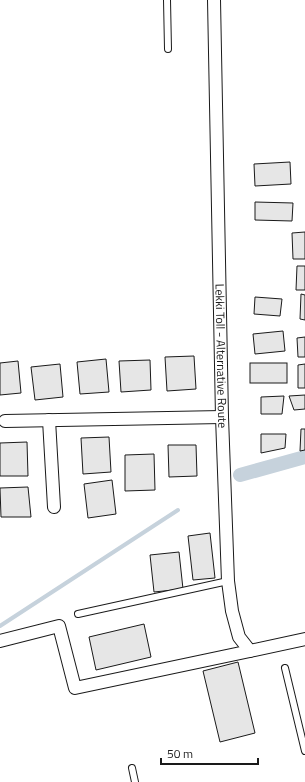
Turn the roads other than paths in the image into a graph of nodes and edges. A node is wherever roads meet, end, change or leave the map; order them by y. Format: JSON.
{"nodes":[{"id":1,"x":167,"y":0,"type":"edge"},
{"id":2,"x":214,"y":0,"type":"edge"},
{"id":3,"x":168,"y":50,"type":"dead end"},
{"id":4,"x":222,"y":416,"type":"junction"},
{"id":5,"x":49,"y":420,"type":"junction"},
{"id":6,"x":5,"y":421,"type":"dead end"},
{"id":7,"x":54,"y":507,"type":"dead end"},
{"id":8,"x":228,"y":581,"type":"junction"},
{"id":9,"x":78,"y":614,"type":"dead end"},
{"id":10,"x":305,"y":639,"type":"edge"},
{"id":11,"x":0,"y":641,"type":"edge"},
{"id":12,"x":250,"y":651,"type":"junction"},
{"id":13,"x":285,"y":668,"type":"dead end"},
{"id":14,"x":305,"y":751,"type":"edge"},
{"id":15,"x":132,"y":768,"type":"dead end"},
{"id":16,"x":135,"y":782,"type":"edge"}],
"edges":[{"from":1,"to":3,"type":"lane"},
{"from":2,"to":4,"type":"street","name":"Lekki Toll - Alternative Route"},
{"from":4,"to":5,"type":"street"},
{"from":4,"to":8,"type":"street","name":"Lekki Toll - Alternative Route"},
{"from":5,"to":6,"type":"street"},
{"from":5,"to":7,"type":"street"},
{"from":8,"to":9,"type":"lane"},
{"from":8,"to":12,"type":"street","name":"Lekki Toll - Alternative Route"},
{"from":10,"to":12,"type":"street"},
{"from":11,"to":12,"type":"street"},
{"from":13,"to":14,"type":"lane"},
{"from":15,"to":16,"type":"lane"}]}
